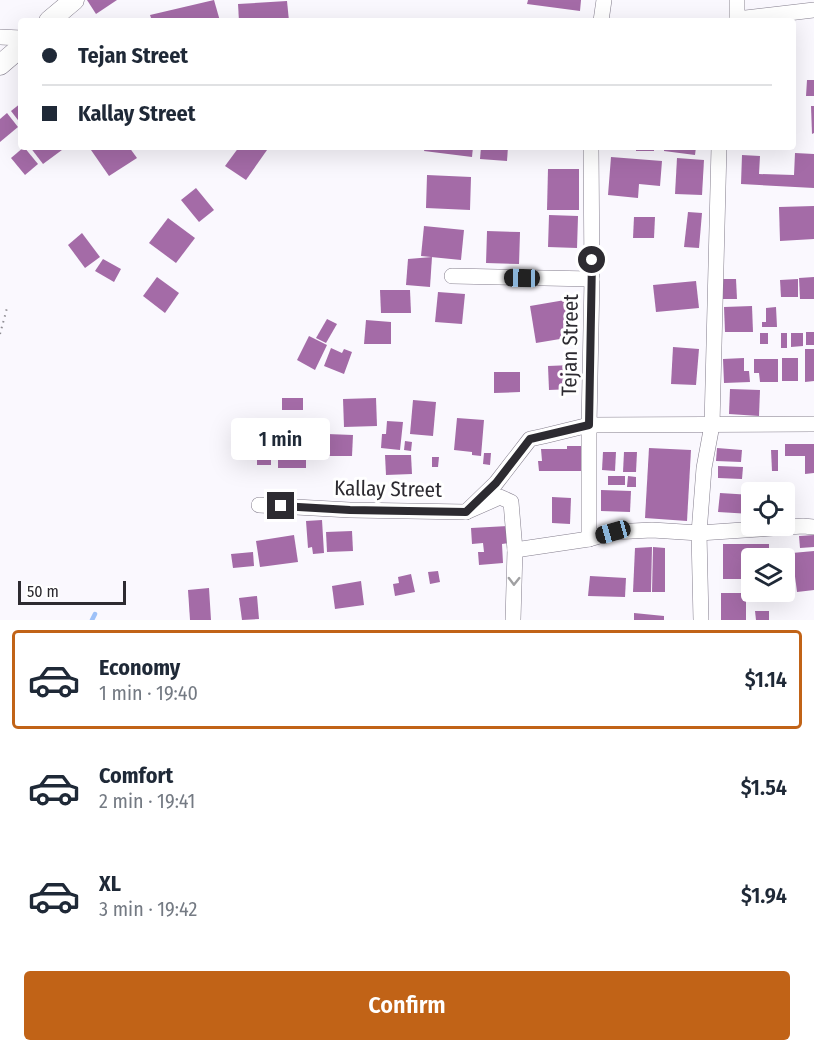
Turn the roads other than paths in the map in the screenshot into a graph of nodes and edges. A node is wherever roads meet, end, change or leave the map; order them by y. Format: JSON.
{"nodes":[{"id":1,"x":74,"y":0,"type":"edge"},
{"id":2,"x":604,"y":0,"type":"edge"},
{"id":3,"x":737,"y":0,"type":"edge"},
{"id":4,"x":814,"y":10,"type":"edge"},
{"id":5,"x":53,"y":18,"type":"edge"},
{"id":6,"x":601,"y":18,"type":"edge"},
{"id":7,"x":737,"y":18,"type":"edge"},
{"id":8,"x":752,"y":18,"type":"edge"},
{"id":9,"x":0,"y":37,"type":"edge"},
{"id":10,"x":18,"y":38,"type":"edge"},
{"id":11,"x":18,"y":50,"type":"edge"},
{"id":12,"x":0,"y":65,"type":"edge"},
{"id":13,"x":591,"y":150,"type":"edge"},
{"id":14,"x":719,"y":150,"type":"edge"},
{"id":15,"x":452,"y":276,"type":"dead end"},
{"id":16,"x":592,"y":279,"type":"junction"},
{"id":17,"x":814,"y":424,"type":"edge"},
{"id":18,"x":589,"y":425,"type":"junction"},
{"id":19,"x":712,"y":425,"type":"junction"},
{"id":20,"x":259,"y":505,"type":"dead end"},
{"id":21,"x":466,"y":512,"type":"junction"},
{"id":22,"x":814,"y":527,"type":"edge"},
{"id":23,"x":699,"y":533,"type":"junction"},
{"id":24,"x":589,"y":539,"type":"junction"},
{"id":25,"x":515,"y":550,"type":"junction"},
{"id":26,"x":513,"y":620,"type":"edge"},
{"id":27,"x":701,"y":620,"type":"edge"}],
"edges":[{"from":1,"to":5,"type":"street"},
{"from":2,"to":6,"type":"street"},
{"from":3,"to":7,"type":"street"},
{"from":4,"to":8,"type":"street"},
{"from":9,"to":10,"type":"street"},
{"from":11,"to":12,"type":"street"},
{"from":13,"to":16,"type":"street","name":"Tejan Street"},
{"from":14,"to":19,"type":"street"},
{"from":15,"to":16,"type":"street"},
{"from":16,"to":18,"type":"street","name":"Tejan Street"},
{"from":17,"to":19,"type":"street"},
{"from":18,"to":19,"type":"street"},
{"from":18,"to":21,"type":"street","name":"Tejan Street"},
{"from":18,"to":24,"type":"street"},
{"from":19,"to":23,"type":"street"},
{"from":20,"to":21,"type":"street","name":"Kallay Street"},
{"from":21,"to":25,"type":"street","name":"Kallay Street"},
{"from":22,"to":23,"type":"street"},
{"from":23,"to":24,"type":"street"},
{"from":23,"to":27,"type":"street"},
{"from":24,"to":25,"type":"street"},
{"from":25,"to":26,"type":"street","one_way":true}]}
